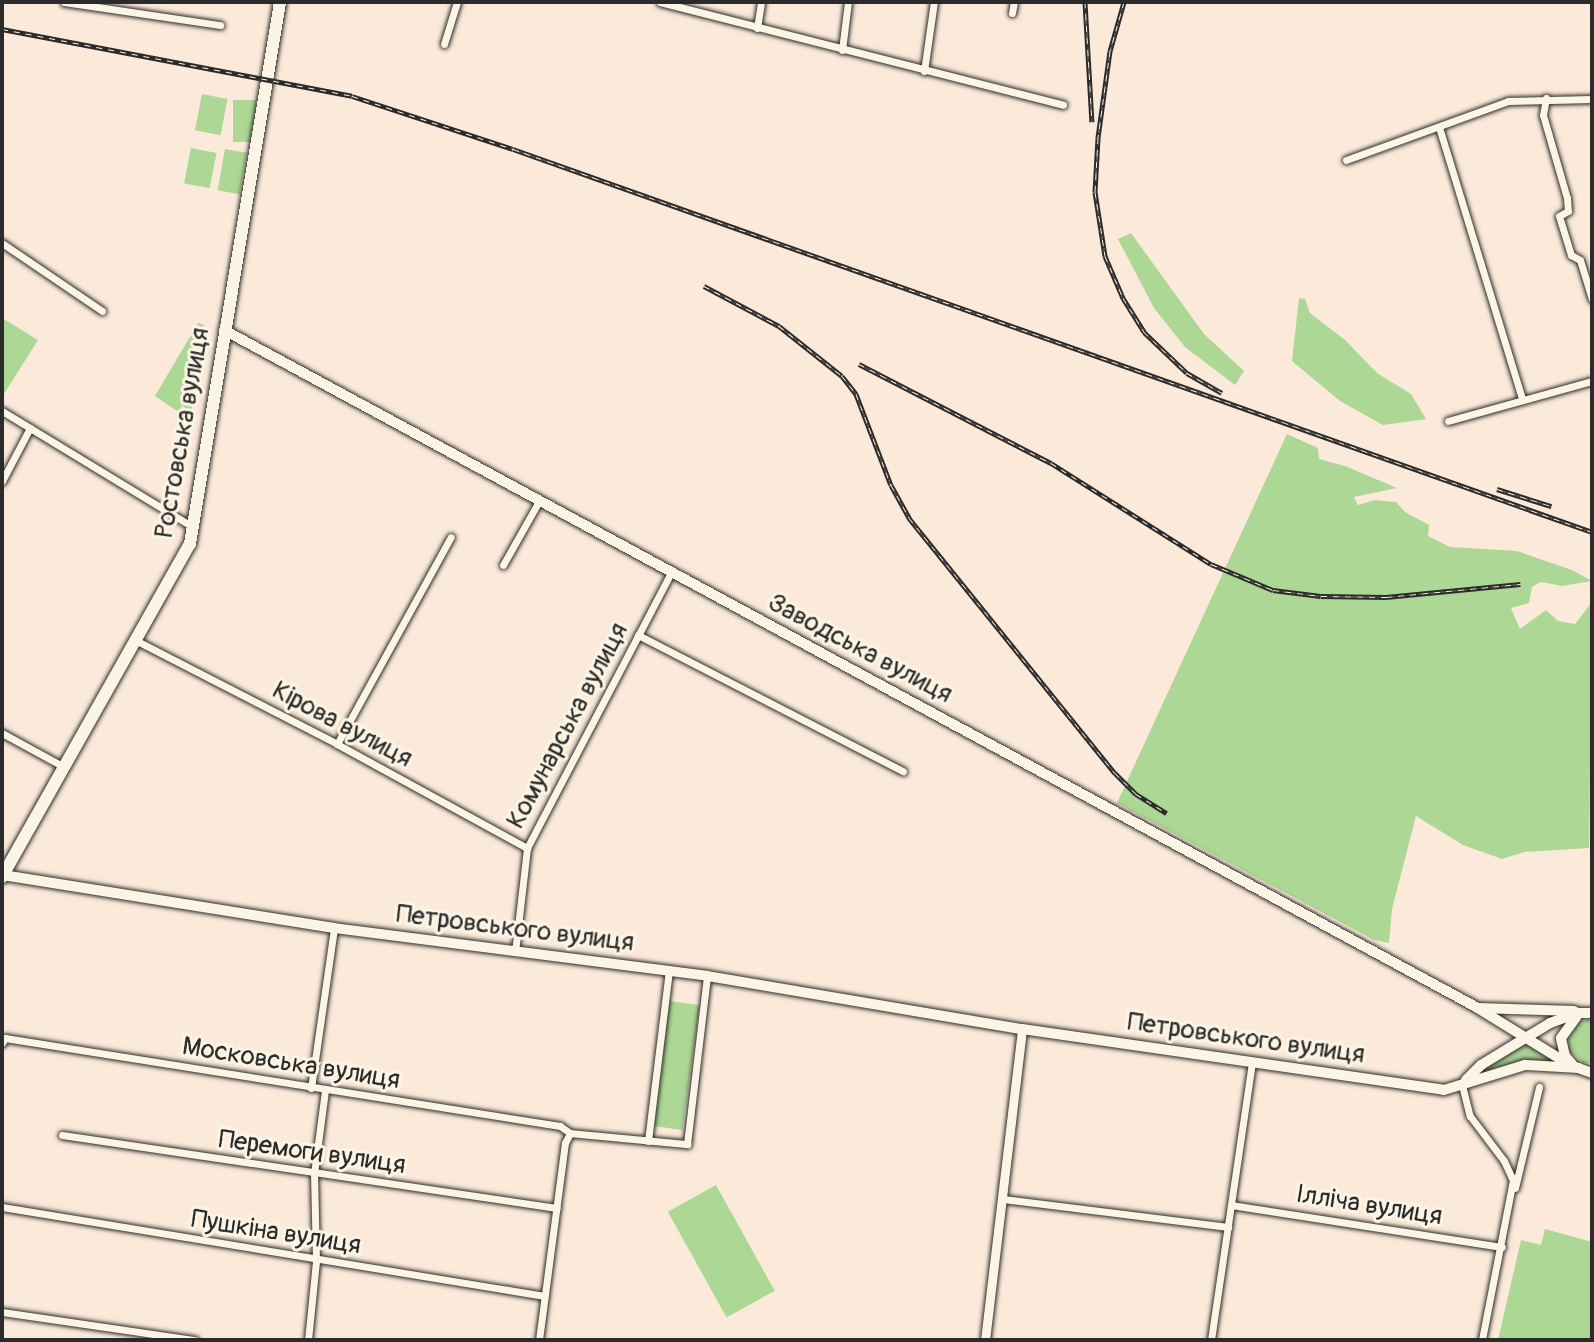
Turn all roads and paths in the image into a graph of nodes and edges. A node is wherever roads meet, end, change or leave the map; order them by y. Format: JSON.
{"nodes":[{"id":1,"x":64,"y":2,"type":"edge"},
{"id":2,"x":280,"y":2,"type":"edge"},
{"id":3,"x":457,"y":2,"type":"edge"},
{"id":4,"x":660,"y":2,"type":"edge"},
{"id":5,"x":761,"y":2,"type":"edge"},
{"id":6,"x":848,"y":2,"type":"edge"},
{"id":7,"x":934,"y":2,"type":"edge"},
{"id":8,"x":1014,"y":2,"type":"edge"},
{"id":9,"x":674,"y":4,"type":"edge"},
{"id":10,"x":1012,"y":13,"type":"dead end"},
{"id":11,"x":220,"y":25,"type":"dead end"},
{"id":12,"x":757,"y":28,"type":"junction"},
{"id":13,"x":444,"y":44,"type":"dead end"},
{"id":14,"x":842,"y":50,"type":"junction"},
{"id":15,"x":924,"y":71,"type":"junction"},
{"id":16,"x":1546,"y":98,"type":"junction"},
{"id":17,"x":1592,"y":99,"type":"edge"},
{"id":18,"x":1063,"y":105,"type":"dead end"},
{"id":19,"x":1439,"y":127,"type":"junction"},
{"id":20,"x":1346,"y":160,"type":"dead end"},
{"id":21,"x":2,"y":243,"type":"edge"},
{"id":22,"x":1592,"y":299,"type":"edge"},
{"id":23,"x":102,"y":311,"type":"dead end"},
{"id":24,"x":224,"y":330,"type":"junction"},
{"id":25,"x":1592,"y":381,"type":"edge"},
{"id":26,"x":1522,"y":399,"type":"junction"},
{"id":27,"x":2,"y":411,"type":"edge"},
{"id":28,"x":1448,"y":421,"type":"dead end"},
{"id":29,"x":30,"y":428,"type":"junction"},
{"id":30,"x":2,"y":481,"type":"edge"},
{"id":31,"x":539,"y":501,"type":"junction"},
{"id":32,"x":193,"y":527,"type":"junction"},
{"id":33,"x":451,"y":537,"type":"dead end"},
{"id":34,"x":503,"y":565,"type":"dead end"},
{"id":35,"x":671,"y":572,"type":"junction"},
{"id":36,"x":638,"y":635,"type":"junction"},
{"id":37,"x":137,"y":641,"type":"junction"},
{"id":38,"x":2,"y":733,"type":"edge"},
{"id":39,"x":337,"y":744,"type":"junction"},
{"id":40,"x":64,"y":767,"type":"junction"},
{"id":41,"x":903,"y":771,"type":"dead end"},
{"id":42,"x":527,"y":848,"type":"junction"},
{"id":43,"x":2,"y":876,"type":"edge"},
{"id":44,"x":334,"y":928,"type":"junction"},
{"id":45,"x":515,"y":952,"type":"junction"},
{"id":46,"x":669,"y":971,"type":"junction"},
{"id":47,"x":707,"y":976,"type":"junction"},
{"id":48,"x":1476,"y":1007,"type":"junction"},
{"id":49,"x":1592,"y":1013,"type":"edge"},
{"id":50,"x":1022,"y":1029,"type":"junction"},
{"id":51,"x":1527,"y":1038,"type":"junction"},
{"id":52,"x":4,"y":1040,"type":"edge"},
{"id":53,"x":1252,"y":1063,"type":"junction"},
{"id":54,"x":1579,"y":1068,"type":"junction"},
{"id":55,"x":1592,"y":1072,"type":"edge"},
{"id":56,"x":1462,"y":1085,"type":"junction"},
{"id":57,"x":1539,"y":1087,"type":"dead end"},
{"id":58,"x":311,"y":1088,"type":"junction"},
{"id":59,"x":325,"y":1091,"type":"junction"},
{"id":60,"x":570,"y":1133,"type":"junction"},
{"id":61,"x":62,"y":1135,"type":"dead end"},
{"id":62,"x":648,"y":1141,"type":"junction"},
{"id":63,"x":314,"y":1174,"type":"junction"},
{"id":64,"x":1514,"y":1190,"type":"junction"},
{"id":65,"x":1003,"y":1199,"type":"junction"},
{"id":66,"x":1231,"y":1205,"type":"junction"},
{"id":67,"x":557,"y":1208,"type":"junction"},
{"id":68,"x":2,"y":1209,"type":"edge"},
{"id":69,"x":1228,"y":1227,"type":"junction"},
{"id":70,"x":1502,"y":1247,"type":"junction"},
{"id":71,"x":316,"y":1261,"type":"junction"},
{"id":72,"x":545,"y":1296,"type":"junction"},
{"id":73,"x":2,"y":1312,"type":"edge"},
{"id":74,"x":195,"y":1340,"type":"edge"},
{"id":75,"x":308,"y":1340,"type":"edge"},
{"id":76,"x":539,"y":1340,"type":"edge"},
{"id":77,"x":985,"y":1340,"type":"edge"},
{"id":78,"x":1211,"y":1340,"type":"edge"},
{"id":79,"x":1482,"y":1340,"type":"edge"}],
"edges":[{"from":1,"to":11,"type":"street"},
{"from":2,"to":24,"type":"highway","name":"Ростовська вулиця"},
{"from":3,"to":13,"type":"street"},
{"from":4,"to":9,"type":"street"},
{"from":5,"to":12,"type":"street"},
{"from":6,"to":14,"type":"street"},
{"from":7,"to":15,"type":"street"},
{"from":8,"to":10,"type":"street"},
{"from":9,"to":12,"type":"street"},
{"from":12,"to":14,"type":"street"},
{"from":14,"to":15,"type":"street"},
{"from":15,"to":18,"type":"street"},
{"from":16,"to":17,"type":"street"},
{"from":16,"to":19,"type":"street"},
{"from":16,"to":22,"type":"street"},
{"from":19,"to":20,"type":"street"},
{"from":19,"to":26,"type":"street"},
{"from":21,"to":23,"type":"street"},
{"from":24,"to":31,"type":"main road","name":"Заводська вулиця"},
{"from":24,"to":32,"type":"highway","name":"Ростовська вулиця"},
{"from":25,"to":26,"type":"street"},
{"from":26,"to":28,"type":"street"},
{"from":27,"to":29,"type":"street"},
{"from":29,"to":30,"type":"street"},
{"from":29,"to":32,"type":"street"},
{"from":31,"to":34,"type":"street"},
{"from":31,"to":35,"type":"main road","name":"Заводська вулиця"},
{"from":32,"to":37,"type":"highway","name":"Ростовська вулиця"},
{"from":33,"to":39,"type":"street"},
{"from":35,"to":36,"type":"street","name":"Комунарська вулиця"},
{"from":35,"to":48,"type":"main road","name":"Заводська вулиця"},
{"from":36,"to":41,"type":"street"},
{"from":36,"to":42,"type":"street","name":"Комунарська вулиця"},
{"from":37,"to":39,"type":"street","name":"Кірова вулиця"},
{"from":37,"to":40,"type":"highway","name":"Ростовська вулиця"},
{"from":38,"to":40,"type":"street"},
{"from":39,"to":42,"type":"street","name":"Кірова вулиця"},
{"from":40,"to":43,"type":"highway","name":"Ростовська вулиця"},
{"from":42,"to":45,"type":"street","name":"Комунарська вулиця"},
{"from":43,"to":44,"type":"main road","name":"Петровського вулиця"},
{"from":44,"to":45,"type":"main road","name":"Петровського вулиця"},
{"from":44,"to":58,"type":"street"},
{"from":45,"to":46,"type":"main road","name":"Петровського вулиця"},
{"from":46,"to":47,"type":"main road","name":"Петровського вулиця"},
{"from":46,"to":62,"type":"street"},
{"from":47,"to":50,"type":"main road","name":"Петровського вулиця"},
{"from":47,"to":62,"type":"street","name":"Московська вулиця"},
{"from":48,"to":49,"type":"main road"},
{"from":48,"to":51,"type":"main road","name":"Заводська вулиця"},
{"from":49,"to":51,"type":"main road"},
{"from":49,"to":54,"type":"main road"},
{"from":50,"to":53,"type":"main road","name":"Петровського вулиця"},
{"from":50,"to":65,"type":"street"},
{"from":51,"to":54,"type":"main road","name":"Заводська вулиця"},
{"from":51,"to":56,"type":"main road"},
{"from":52,"to":58,"type":"street","name":"Московська вулиця"},
{"from":53,"to":56,"type":"main road","name":"Петровського вулиця"},
{"from":53,"to":66,"type":"street"},
{"from":54,"to":55,"type":"main road","name":"Петровського вулиця"},
{"from":54,"to":56,"type":"main road","name":"Петровського вулиця"},
{"from":56,"to":64,"type":"street"},
{"from":57,"to":64,"type":"street"},
{"from":58,"to":59,"type":"street","name":"Московська вулиця"},
{"from":59,"to":60,"type":"street","name":"Московська вулиця"},
{"from":59,"to":63,"type":"street"},
{"from":60,"to":62,"type":"street","name":"Московська вулиця"},
{"from":60,"to":67,"type":"street"},
{"from":61,"to":63,"type":"street","name":"Перемоги вулиця"},
{"from":63,"to":67,"type":"street","name":"Перемоги вулиця"},
{"from":63,"to":71,"type":"street"},
{"from":64,"to":70,"type":"street"},
{"from":65,"to":69,"type":"street"},
{"from":65,"to":77,"type":"street"},
{"from":66,"to":69,"type":"street"},
{"from":66,"to":70,"type":"street","name":"Ілліча вулиця"},
{"from":67,"to":72,"type":"street"},
{"from":68,"to":71,"type":"street","name":"Пушкіна вулиця"},
{"from":69,"to":78,"type":"street"},
{"from":70,"to":79,"type":"street"},
{"from":71,"to":72,"type":"street","name":"Пушкіна вулиця"},
{"from":71,"to":75,"type":"street"},
{"from":72,"to":76,"type":"street"},
{"from":73,"to":74,"type":"street"}]}
